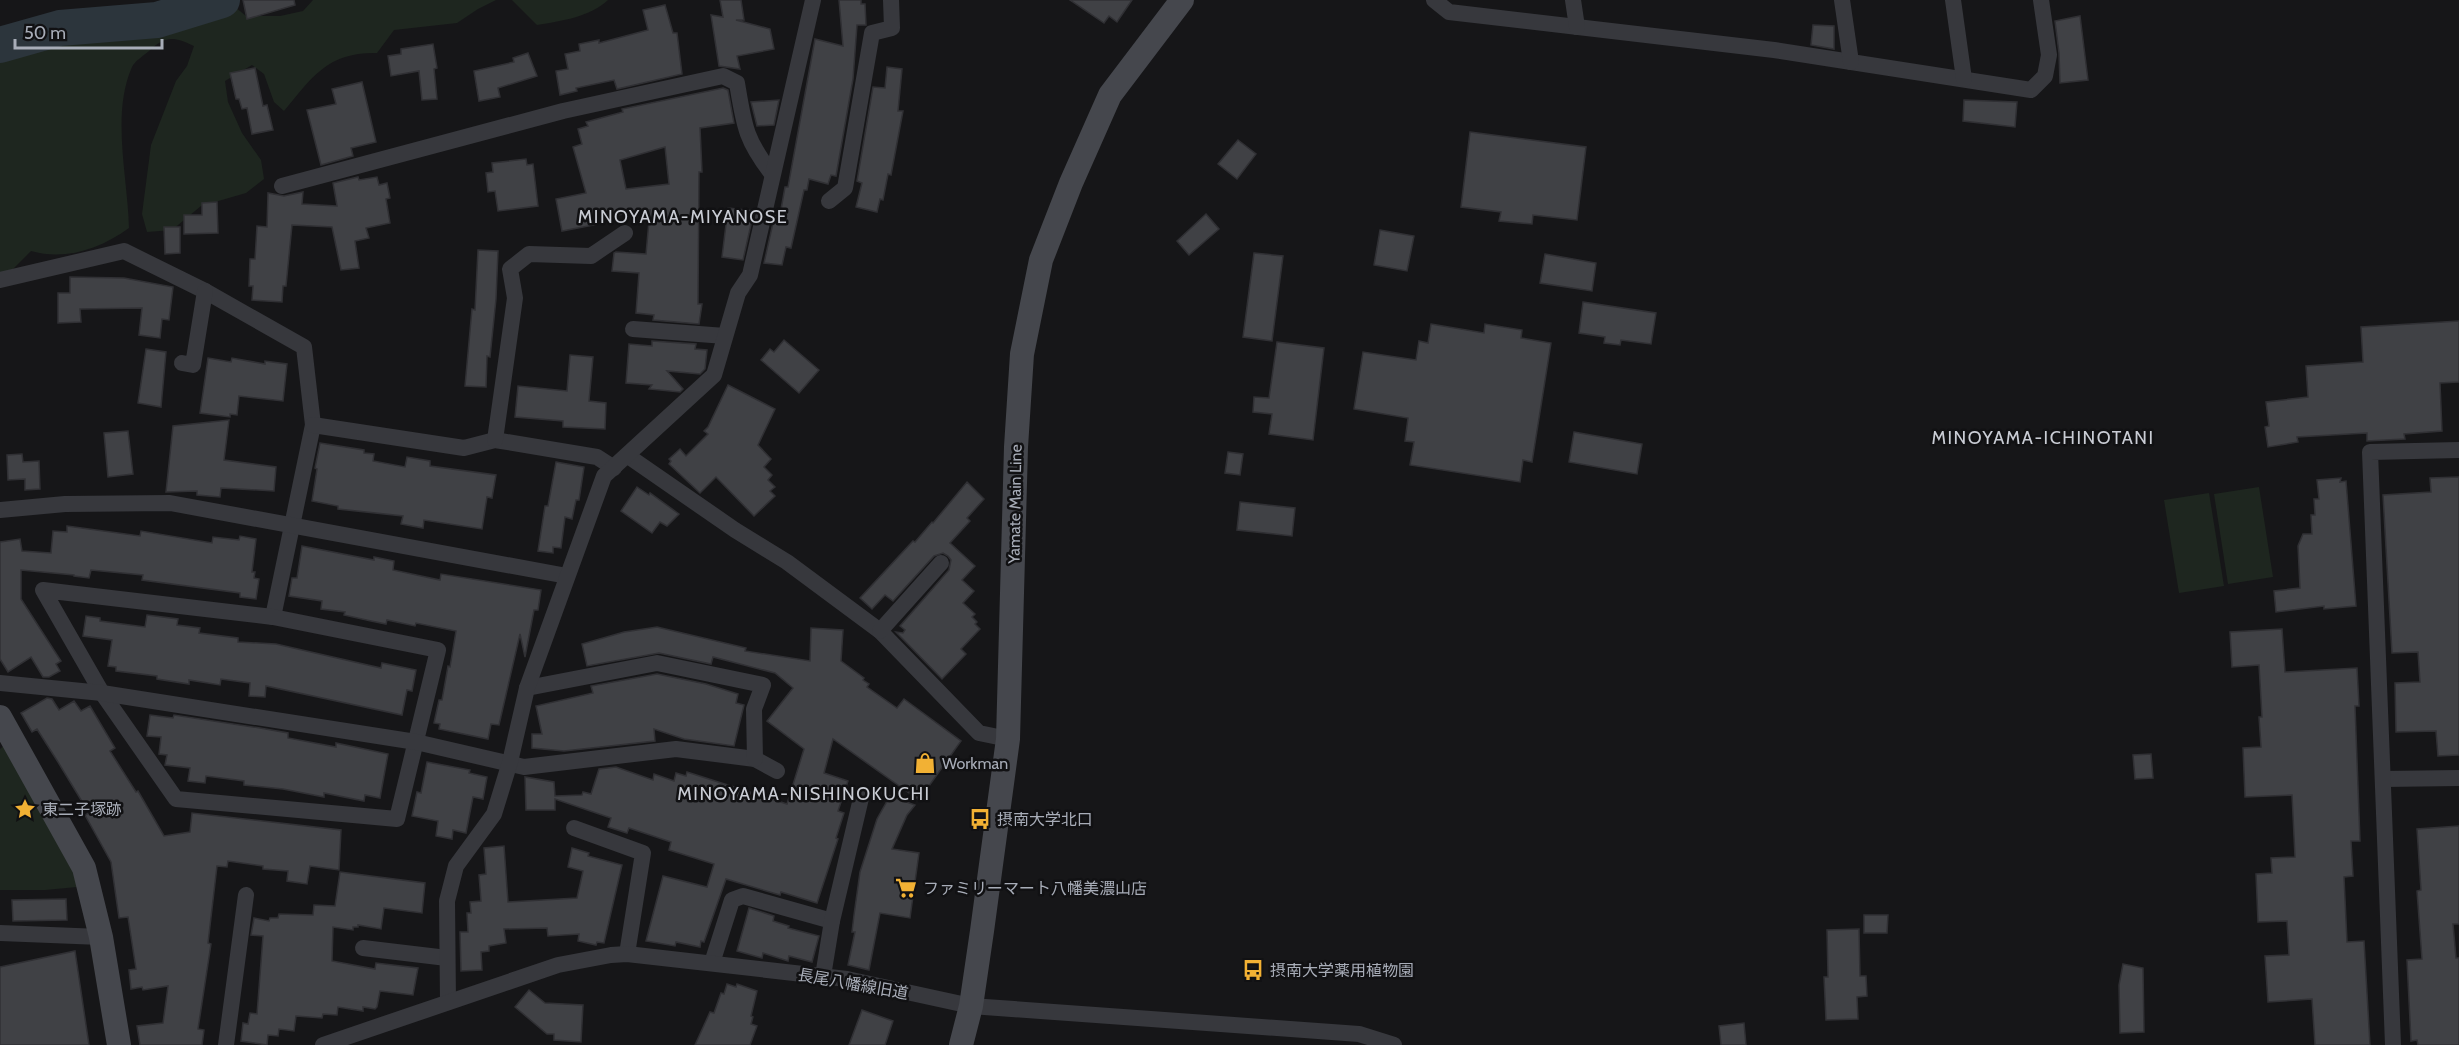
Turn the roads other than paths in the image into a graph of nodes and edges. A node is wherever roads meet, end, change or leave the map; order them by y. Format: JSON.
{"nodes":[{"id":1,"x":813,"y":0,"type":"edge"},
{"id":2,"x":891,"y":0,"type":"edge"},
{"id":3,"x":1182,"y":0,"type":"edge"},
{"id":4,"x":1434,"y":0,"type":"edge"},
{"id":5,"x":1573,"y":0,"type":"edge"},
{"id":6,"x":1842,"y":0,"type":"edge"},
{"id":7,"x":1953,"y":0,"type":"edge"},
{"id":8,"x":2041,"y":0,"type":"edge"},
{"id":9,"x":1577,"y":27,"type":"junction"},
{"id":10,"x":1851,"y":62,"type":"junction"},
{"id":11,"x":1964,"y":79,"type":"junction"},
{"id":12,"x":772,"y":174,"type":"junction"},
{"id":13,"x":282,"y":186,"type":"dead end"},
{"id":14,"x":829,"y":201,"type":"dead end"},
{"id":15,"x":625,"y":233,"type":"dead end"},
{"id":16,"x":0,"y":280,"type":"edge"},
{"id":17,"x":205,"y":291,"type":"junction"},
{"id":18,"x":633,"y":329,"type":"dead end"},
{"id":19,"x":725,"y":336,"type":"junction"},
{"id":20,"x":182,"y":363,"type":"dead end"},
{"id":21,"x":313,"y":425,"type":"junction"},
{"id":22,"x":495,"y":440,"type":"junction"},
{"id":23,"x":2459,"y":450,"type":"edge"},
{"id":24,"x":628,"y":456,"type":"junction"},
{"id":25,"x":614,"y":468,"type":"junction"},
{"id":26,"x":0,"y":510,"type":"edge"},
{"id":27,"x":293,"y":524,"type":"junction"},
{"id":28,"x":941,"y":563,"type":"dead end"},
{"id":29,"x":567,"y":576,"type":"junction"},
{"id":30,"x":273,"y":617,"type":"junction"},
{"id":31,"x":880,"y":632,"type":"junction"},
{"id":32,"x":0,"y":683,"type":"edge"},
{"id":33,"x":527,"y":688,"type":"junction"},
{"id":34,"x":102,"y":693,"type":"junction"},
{"id":35,"x":0,"y":717,"type":"edge"},
{"id":36,"x":1008,"y":739,"type":"junction"},
{"id":37,"x":416,"y":742,"type":"junction"},
{"id":38,"x":755,"y":759,"type":"junction"},
{"id":39,"x":510,"y":762,"type":"junction"},
{"id":40,"x":777,"y":771,"type":"dead end"},
{"id":41,"x":2459,"y":778,"type":"edge"},
{"id":42,"x":2382,"y":779,"type":"junction"},
{"id":43,"x":862,"y":794,"type":"dead end"},
{"id":44,"x":574,"y":828,"type":"dead end"},
{"id":45,"x":246,"y":895,"type":"dead end"},
{"id":46,"x":832,"y":921,"type":"junction"},
{"id":47,"x":0,"y":933,"type":"edge"},
{"id":48,"x":101,"y":937,"type":"junction"},
{"id":49,"x":363,"y":948,"type":"dead end"},
{"id":50,"x":627,"y":954,"type":"junction"},
{"id":51,"x":447,"y":958,"type":"junction"},
{"id":52,"x":712,"y":963,"type":"junction"},
{"id":53,"x":823,"y":976,"type":"junction"},
{"id":54,"x":448,"y":1002,"type":"junction"},
{"id":55,"x":971,"y":1006,"type":"junction"},
{"id":56,"x":119,"y":1045,"type":"edge"},
{"id":57,"x":226,"y":1045,"type":"edge"},
{"id":58,"x":323,"y":1045,"type":"edge"},
{"id":59,"x":961,"y":1045,"type":"edge"},
{"id":60,"x":1394,"y":1045,"type":"edge"},
{"id":61,"x":2393,"y":1045,"type":"edge"}],
"edges":[{"from":1,"to":12,"type":"street"},
{"from":2,"to":14,"type":"street"},
{"from":3,"to":36,"type":"main road","name":"Yamate Main Line"},
{"from":4,"to":9,"type":"street"},
{"from":5,"to":9,"type":"street"},
{"from":6,"to":10,"type":"street"},
{"from":7,"to":11,"type":"street"},
{"from":8,"to":11,"type":"street"},
{"from":9,"to":10,"type":"street"},
{"from":10,"to":11,"type":"street"},
{"from":12,"to":13,"type":"street"},
{"from":12,"to":19,"type":"street"},
{"from":15,"to":22,"type":"street"},
{"from":16,"to":17,"type":"street"},
{"from":17,"to":20,"type":"street"},
{"from":17,"to":21,"type":"street"},
{"from":18,"to":19,"type":"street"},
{"from":19,"to":24,"type":"street"},
{"from":21,"to":22,"type":"street"},
{"from":21,"to":27,"type":"street"},
{"from":22,"to":25,"type":"street"},
{"from":23,"to":42,"type":"street"},
{"from":24,"to":25,"type":"street"},
{"from":24,"to":31,"type":"street"},
{"from":25,"to":29,"type":"street"},
{"from":26,"to":27,"type":"street"},
{"from":27,"to":29,"type":"street"},
{"from":27,"to":30,"type":"street"},
{"from":28,"to":31,"type":"street"},
{"from":29,"to":33,"type":"street"},
{"from":30,"to":34,"type":"street"},
{"from":30,"to":37,"type":"street"},
{"from":31,"to":36,"type":"street"},
{"from":32,"to":34,"type":"street"},
{"from":33,"to":38,"type":"street"},
{"from":33,"to":39,"type":"street"},
{"from":34,"to":37,"type":"street"},
{"from":34,"to":37,"type":"street"},
{"from":35,"to":48,"type":"main road"},
{"from":36,"to":55,"type":"main road","name":"Yamate Main Line"},
{"from":37,"to":39,"type":"street"},
{"from":38,"to":39,"type":"street"},
{"from":38,"to":40,"type":"street"},
{"from":39,"to":51,"type":"street"},
{"from":41,"to":42,"type":"street"},
{"from":42,"to":61,"type":"street"},
{"from":43,"to":46,"type":"street"},
{"from":44,"to":50,"type":"street"},
{"from":45,"to":57,"type":"street"},
{"from":46,"to":52,"type":"street"},
{"from":46,"to":53,"type":"street"},
{"from":47,"to":48,"type":"street"},
{"from":48,"to":56,"type":"main road"},
{"from":49,"to":51,"type":"street"},
{"from":50,"to":52,"type":"street","name":"長尾八幡線旧道"},
{"from":50,"to":54,"type":"street","name":"長尾八幡線旧道"},
{"from":51,"to":54,"type":"street"},
{"from":52,"to":53,"type":"street","name":"長尾八幡線旧道"},
{"from":53,"to":55,"type":"street","name":"長尾八幡線旧道"},
{"from":54,"to":58,"type":"street","name":"長尾八幡線旧道"},
{"from":55,"to":59,"type":"main road","name":"Yamate Main Line"},
{"from":55,"to":60,"type":"street","name":"長尾八幡線旧道"}]}
